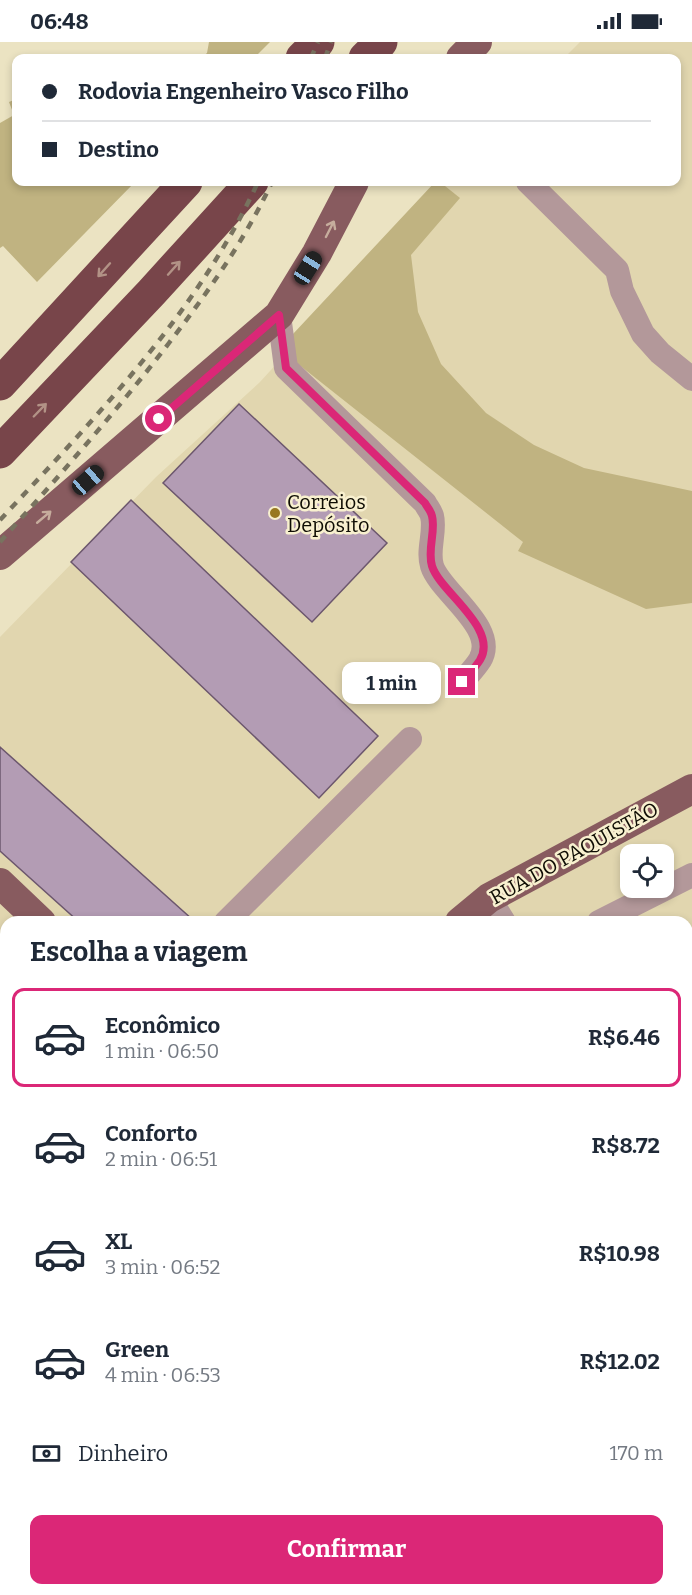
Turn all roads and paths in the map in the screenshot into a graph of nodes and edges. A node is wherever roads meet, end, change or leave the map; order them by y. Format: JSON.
{"nodes":[{"id":1,"x":318,"y":42,"type":"edge"},
{"id":2,"x":381,"y":42,"type":"edge"},
{"id":3,"x":477,"y":42,"type":"edge"},
{"id":4,"x":306,"y":54,"type":"edge"},
{"id":5,"x":369,"y":54,"type":"edge"},
{"id":6,"x":465,"y":54,"type":"edge"},
{"id":7,"x":182,"y":186,"type":"edge"},
{"id":8,"x":248,"y":186,"type":"edge"},
{"id":9,"x":352,"y":186,"type":"edge"},
{"id":10,"x":532,"y":186,"type":"edge"},
{"id":11,"x":279,"y":315,"type":"junction"},
{"id":12,"x":692,"y":379,"type":"edge"},
{"id":13,"x":0,"y":384,"type":"edge"},
{"id":14,"x":0,"y":452,"type":"edge"},
{"id":15,"x":0,"y":555,"type":"edge"},
{"id":16,"x":462,"y":682,"type":"dead end"},
{"id":17,"x":410,"y":739,"type":"dead end"},
{"id":18,"x":692,"y":789,"type":"edge"},
{"id":19,"x":692,"y":875,"type":"edge"},
{"id":20,"x":0,"y":883,"type":"edge"},
{"id":21,"x":496,"y":910,"type":"edge"},
{"id":22,"x":35,"y":916,"type":"edge"},
{"id":23,"x":232,"y":916,"type":"edge"},
{"id":24,"x":478,"y":916,"type":"edge"},
{"id":25,"x":611,"y":916,"type":"edge"}],
"edges":[{"from":1,"to":4,"type":"highway"},
{"from":2,"to":5,"type":"highway"},
{"from":3,"to":6,"type":"main road"},
{"from":7,"to":13,"type":"highway","one_way":true},
{"from":14,"to":8,"type":"highway","one_way":true},
{"from":11,"to":9,"type":"main road","one_way":true},
{"from":10,"to":12,"type":"street"},
{"from":15,"to":11,"type":"main road","one_way":true},
{"from":11,"to":16,"type":"street"},
{"from":17,"to":23,"type":"street"},
{"from":18,"to":21,"type":"main road","name":"RUA DO PAQUISTÃO"},
{"from":19,"to":25,"type":"street"},
{"from":20,"to":22,"type":"main road"},
{"from":21,"to":24,"type":"main road","name":"RUA DO PAQUISTÃO"}]}
